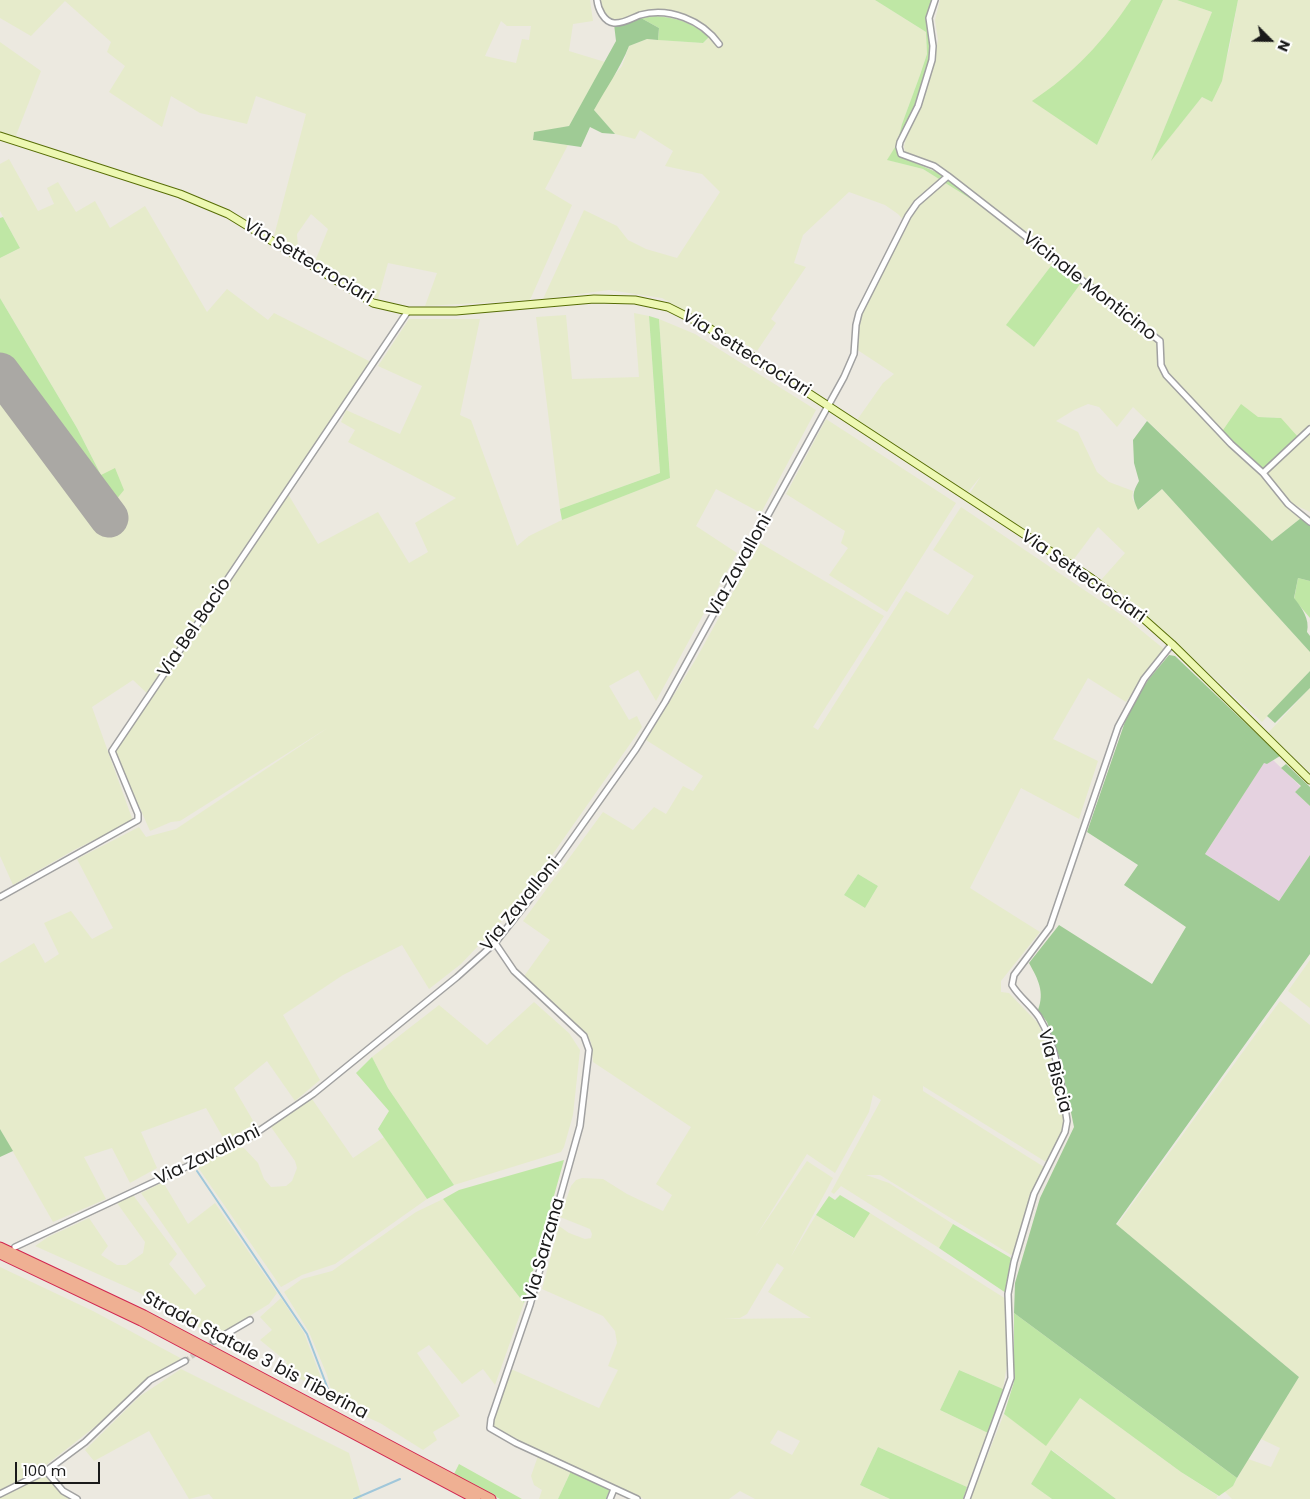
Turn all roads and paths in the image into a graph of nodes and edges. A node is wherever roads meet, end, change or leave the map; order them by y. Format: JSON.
{"nodes":[{"id":1,"x":597,"y":0,"type":"edge"},
{"id":2,"x":935,"y":0,"type":"edge"},
{"id":3,"x":718,"y":44,"type":"dead end"},
{"id":4,"x":0,"y":136,"type":"edge"},
{"id":5,"x":948,"y":176,"type":"junction"},
{"id":6,"x":408,"y":312,"type":"junction"},
{"id":7,"x":828,"y":406,"type":"junction"},
{"id":8,"x":1310,"y":429,"type":"edge"},
{"id":9,"x":1263,"y":473,"type":"junction"},
{"id":10,"x":1303,"y":518,"type":"junction"},
{"id":11,"x":1310,"y":518,"type":"edge"},
{"id":12,"x":1310,"y":522,"type":"edge"},
{"id":13,"x":1172,"y":644,"type":"junction"},
{"id":14,"x":1310,"y":780,"type":"edge"},
{"id":15,"x":0,"y":897,"type":"edge"},
{"id":16,"x":495,"y":943,"type":"junction"},
{"id":17,"x":0,"y":1247,"type":"edge"},
{"id":18,"x":16,"y":1247,"type":"dead end"},
{"id":19,"x":0,"y":1254,"type":"edge"},
{"id":20,"x":250,"y":1320,"type":"dead end"},
{"id":21,"x":214,"y":1341,"type":"tunnel mouth"},
{"id":22,"x":185,"y":1361,"type":"tunnel mouth"},
{"id":23,"x":46,"y":1471,"type":"junction"},
{"id":24,"x":614,"y":1488,"type":"junction"},
{"id":25,"x":0,"y":1494,"type":"edge"},
{"id":26,"x":77,"y":1499,"type":"edge"},
{"id":27,"x":476,"y":1499,"type":"edge"},
{"id":28,"x":491,"y":1499,"type":"edge"},
{"id":29,"x":610,"y":1499,"type":"edge"},
{"id":30,"x":637,"y":1499,"type":"edge"},
{"id":31,"x":967,"y":1499,"type":"edge"}],
"edges":[{"from":1,"to":3,"type":"street"},
{"from":2,"to":5,"type":"street","name":"Vicinale Monticino"},
{"from":4,"to":6,"type":"main road","name":"Via Settecrociari"},
{"from":5,"to":7,"type":"street","name":"Via Zavalloni"},
{"from":5,"to":9,"type":"street","name":"Vicinale Monticino"},
{"from":6,"to":7,"type":"main road","name":"Via Settecrociari"},
{"from":6,"to":15,"type":"street","name":"Via Bel Bacio"},
{"from":7,"to":13,"type":"main road","name":"Via Settecrociari"},
{"from":7,"to":16,"type":"street","name":"Via Zavalloni"},
{"from":8,"to":9,"type":"street"},
{"from":9,"to":10,"type":"street","name":"Vicinale Monticino"},
{"from":10,"to":11,"type":"street"},
{"from":10,"to":12,"type":"street","name":"Vicinale Monticino"},
{"from":13,"to":14,"type":"main road","name":"Via Settecrociari"},
{"from":13,"to":31,"type":"street","name":"Via Biscia"},
{"from":16,"to":18,"type":"street","name":"Via Zavalloni"},
{"from":16,"to":24,"type":"street","name":"Via Sarzana"},
{"from":17,"to":28,"type":"highway","name":"Strada Statale 3 bis Tiberina"},
{"from":19,"to":27,"type":"highway","name":"Strada Statale 3 bis Tiberina"},
{"from":20,"to":21,"type":"street"},
{"from":22,"to":23,"type":"street"},
{"from":23,"to":25,"type":"street"},
{"from":23,"to":26,"type":"street"},
{"from":24,"to":29,"type":"street"},
{"from":24,"to":30,"type":"street","name":"Via Sarzana"}]}
